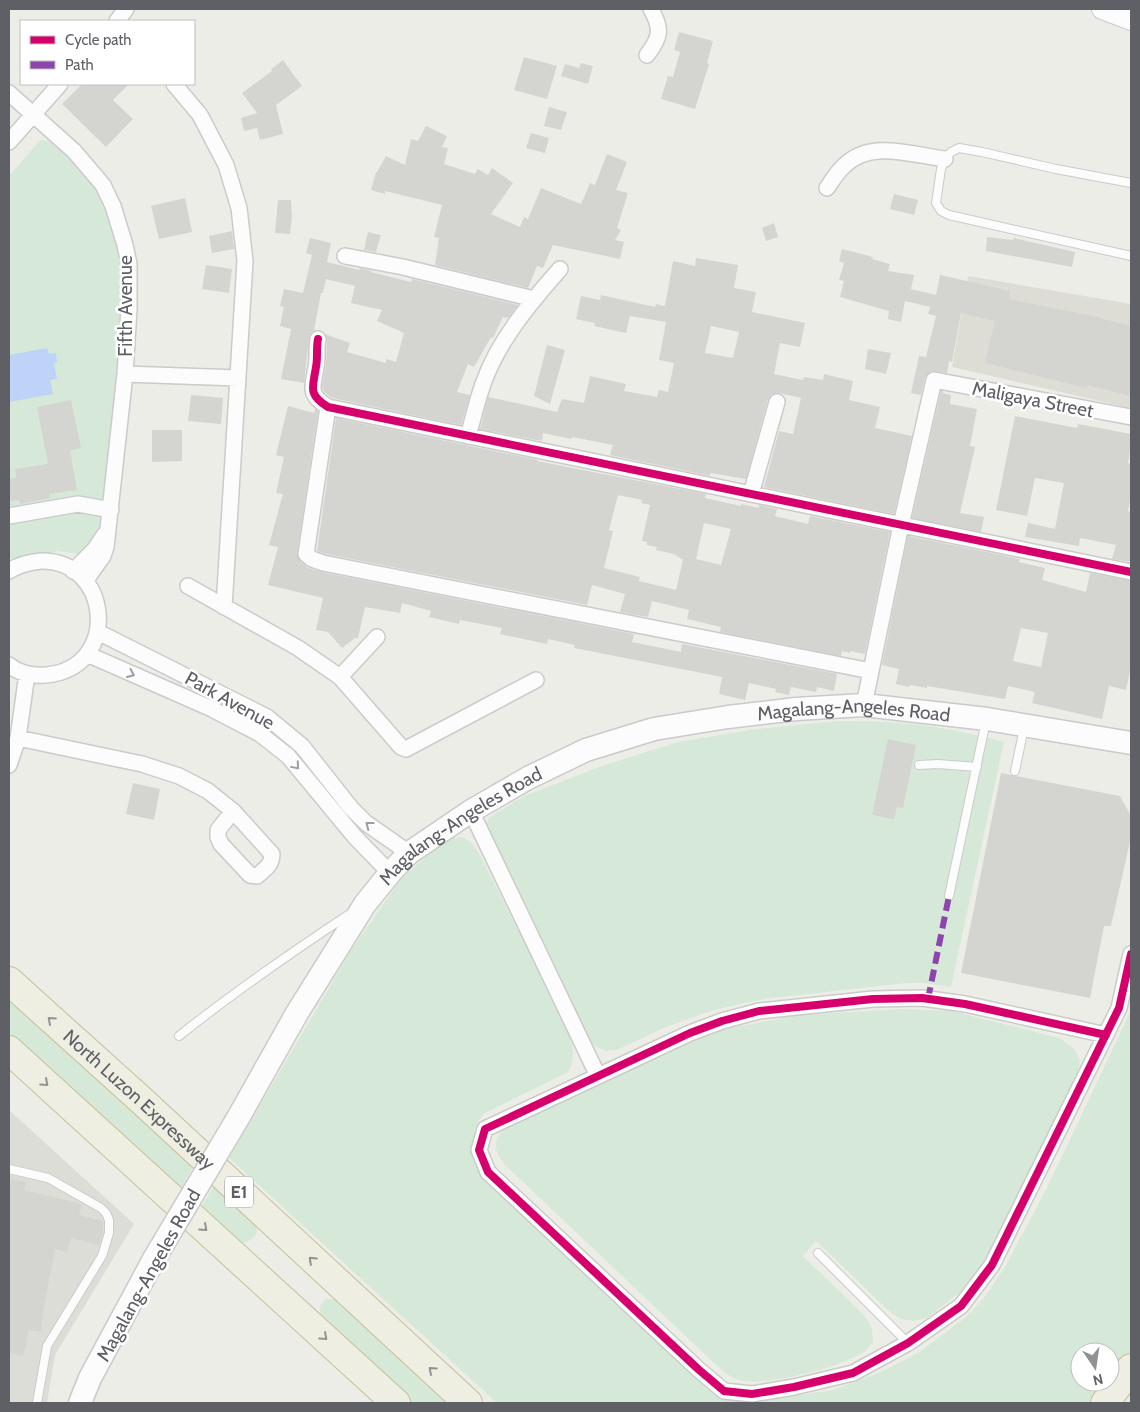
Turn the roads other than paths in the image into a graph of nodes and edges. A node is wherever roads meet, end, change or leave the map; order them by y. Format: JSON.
{"nodes":[{"id":1,"x":126,"y":9,"type":"edge"},
{"id":2,"x":651,"y":9,"type":"edge"},
{"id":3,"x":1102,"y":9,"type":"edge"},
{"id":4,"x":118,"y":20,"type":"edge"},
{"id":5,"x":1131,"y":20,"type":"edge"},
{"id":6,"x":648,"y":55,"type":"dead end"},
{"id":7,"x":59,"y":85,"type":"edge"},
{"id":8,"x":175,"y":85,"type":"edge"},
{"id":9,"x":9,"y":93,"type":"edge"},
{"id":10,"x":32,"y":113,"type":"junction"},
{"id":11,"x":9,"y":142,"type":"edge"},
{"id":12,"x":945,"y":159,"type":"junction"},
{"id":13,"x":1131,"y":183,"type":"edge"},
{"id":14,"x":827,"y":188,"type":"dead end"},
{"id":15,"x":345,"y":256,"type":"dead end"},
{"id":16,"x":1131,"y":256,"type":"edge"},
{"id":17,"x":560,"y":269,"type":"dead end"},
{"id":18,"x":534,"y":299,"type":"junction"},
{"id":19,"x":318,"y":339,"type":"dead end"},
{"id":20,"x":125,"y":374,"type":"junction"},
{"id":21,"x":238,"y":378,"type":"junction"},
{"id":22,"x":777,"y":402,"type":"dead end"},
{"id":23,"x":328,"y":406,"type":"junction"},
{"id":24,"x":1131,"y":417,"type":"edge"},
{"id":25,"x":468,"y":436,"type":"junction"},
{"id":26,"x":751,"y":494,"type":"junction"},
{"id":27,"x":110,"y":510,"type":"junction"},
{"id":28,"x":9,"y":516,"type":"edge"},
{"id":29,"x":901,"y":525,"type":"junction"},
{"id":30,"x":107,"y":531,"type":"junction"},
{"id":31,"x":9,"y":571,"type":"edge"},
{"id":32,"x":73,"y":571,"type":"junction"},
{"id":33,"x":1131,"y":572,"type":"edge"},
{"id":34,"x":86,"y":580,"type":"junction"},
{"id":35,"x":188,"y":586,"type":"dead end"},
{"id":36,"x":224,"y":607,"type":"junction"},
{"id":37,"x":98,"y":632,"type":"junction"},
{"id":38,"x":377,"y":637,"type":"dead end"},
{"id":39,"x":87,"y":654,"type":"junction"},
{"id":40,"x":9,"y":665,"type":"edge"},
{"id":41,"x":871,"y":671,"type":"junction"},
{"id":42,"x":27,"y":674,"type":"junction"},
{"id":43,"x":340,"y":677,"type":"junction"},
{"id":44,"x":195,"y":680,"type":"junction"},
{"id":45,"x":536,"y":680,"type":"dead end"},
{"id":46,"x":188,"y":698,"type":"junction"},
{"id":47,"x":864,"y":705,"type":"junction"},
{"id":48,"x":268,"y":716,"type":"junction"},
{"id":49,"x":987,"y":719,"type":"junction"},
{"id":50,"x":1024,"y":726,"type":"junction"},
{"id":51,"x":260,"y":734,"type":"junction"},
{"id":52,"x":18,"y":738,"type":"junction"},
{"id":53,"x":1131,"y":743,"type":"edge"},
{"id":54,"x":9,"y":765,"type":"edge"},
{"id":55,"x":918,"y":765,"type":"dead end"},
{"id":56,"x":977,"y":768,"type":"junction"},
{"id":57,"x":1015,"y":771,"type":"dead end"},
{"id":58,"x":471,"y":810,"type":"junction"},
{"id":59,"x":233,"y":811,"type":"dead end"},
{"id":60,"x":409,"y":853,"type":"junction"},
{"id":61,"x":390,"y":873,"type":"junction"},
{"id":62,"x":949,"y":896,"type":"dead end"},
{"id":63,"x":365,"y":904,"type":"junction"},
{"id":64,"x":1131,"y":954,"type":"edge"},
{"id":65,"x":9,"y":981,"type":"edge"},
{"id":66,"x":1106,"y":1035,"type":"junction"},
{"id":67,"x":179,"y":1036,"type":"dead end"},
{"id":68,"x":9,"y":1050,"type":"edge"},
{"id":69,"x":598,"y":1076,"type":"junction"},
{"id":70,"x":9,"y":1169,"type":"edge"},
{"id":71,"x":818,"y":1253,"type":"dead end"},
{"id":72,"x":908,"y":1343,"type":"junction"},
{"id":73,"x":1131,"y":1368,"type":"edge"},
{"id":74,"x":361,"y":1371,"type":"junction"},
{"id":75,"x":1131,"y":1398,"type":"edge"},
{"id":76,"x":37,"y":1403,"type":"edge"},
{"id":77,"x":80,"y":1403,"type":"edge"},
{"id":78,"x":384,"y":1403,"type":"edge"},
{"id":79,"x":396,"y":1403,"type":"edge"},
{"id":80,"x":468,"y":1403,"type":"edge"},
{"id":81,"x":1105,"y":1403,"type":"edge"},
{"id":82,"x":1127,"y":1403,"type":"edge"}],
"edges":[{"from":1,"to":4,"type":"street"},
{"from":2,"to":6,"type":"street"},
{"from":3,"to":5,"type":"street"},
{"from":7,"to":10,"type":"street"},
{"from":8,"to":21,"type":"street"},
{"from":9,"to":10,"type":"street","name":"Fifth Avenue"},
{"from":10,"to":11,"type":"street"},
{"from":10,"to":20,"type":"street","name":"Fifth Avenue"},
{"from":12,"to":13,"type":"lane"},
{"from":12,"to":14,"type":"street"},
{"from":12,"to":16,"type":"lane"},
{"from":15,"to":18,"type":"street"},
{"from":17,"to":18,"type":"street"},
{"from":18,"to":25,"type":"street"},
{"from":19,"to":23,"type":"street"},
{"from":20,"to":21,"type":"street"},
{"from":20,"to":27,"type":"street","name":"Fifth Avenue"},
{"from":21,"to":36,"type":"street"},
{"from":22,"to":26,"type":"street"},
{"from":23,"to":25,"type":"street"},
{"from":23,"to":41,"type":"street"},
{"from":24,"to":29,"type":"street","name":"Maligaya Street"},
{"from":25,"to":26,"type":"street"},
{"from":26,"to":29,"type":"street"},
{"from":27,"to":28,"type":"street"},
{"from":27,"to":30,"type":"street","name":"Fifth Avenue"},
{"from":29,"to":33,"type":"street"},
{"from":29,"to":41,"type":"street"},
{"from":30,"to":32,"type":"street","name":"Fifth Avenue"},
{"from":30,"to":34,"type":"street","name":"Fifth Avenue"},
{"from":31,"to":32,"type":"street"},
{"from":32,"to":34,"type":"street"},
{"from":34,"to":37,"type":"street"},
{"from":35,"to":36,"type":"street"},
{"from":36,"to":43,"type":"street"},
{"from":37,"to":39,"type":"street"},
{"from":37,"to":44,"type":"street","name":"Park Avenue"},
{"from":38,"to":43,"type":"street"},
{"from":39,"to":42,"type":"street"},
{"from":39,"to":46,"type":"street","name":"Park Avenue","one_way":true},
{"from":40,"to":42,"type":"street"},
{"from":41,"to":47,"type":"street"},
{"from":42,"to":52,"type":"street"},
{"from":43,"to":45,"type":"street"},
{"from":44,"to":46,"type":"street"},
{"from":44,"to":48,"type":"street","name":"Park Avenue"},
{"from":46,"to":51,"type":"street","name":"Park Avenue"},
{"from":47,"to":49,"type":"main road","name":"Magalang-Angeles Road"},
{"from":47,"to":58,"type":"main road","name":"Magalang-Angeles Road"},
{"from":48,"to":51,"type":"street"},
{"from":60,"to":48,"type":"street","name":"Park Avenue","one_way":true},
{"from":49,"to":50,"type":"main road","name":"Magalang-Angeles Road"},
{"from":49,"to":56,"type":"lane"},
{"from":50,"to":53,"type":"main road","name":"Magalang-Angeles Road"},
{"from":50,"to":57,"type":"lane"},
{"from":51,"to":61,"type":"street","name":"Park Avenue","one_way":true},
{"from":52,"to":54,"type":"street"},
{"from":52,"to":59,"type":"street"},
{"from":55,"to":56,"type":"lane"},
{"from":56,"to":62,"type":"lane"},
{"from":58,"to":60,"type":"main road","name":"Magalang-Angeles Road"},
{"from":58,"to":69,"type":"street"},
{"from":60,"to":61,"type":"main road","name":"Magalang-Angeles Road"},
{"from":61,"to":63,"type":"main road","name":"Magalang-Angeles Road"},
{"from":63,"to":67,"type":"lane"},
{"from":63,"to":77,"type":"main road","name":"Magalang-Angeles Road","bridge":true},
{"from":64,"to":66,"type":"street"},
{"from":80,"to":65,"type":"highway","name":"North Luzon Expressway","number":"E1","one_way":true},
{"from":66,"to":69,"type":"street"},
{"from":66,"to":72,"type":"street"},
{"from":68,"to":74,"type":"highway","one_way":true},
{"from":69,"to":72,"type":"street"},
{"from":70,"to":76,"type":"lane"},
{"from":71,"to":72,"type":"lane"},
{"from":73,"to":81,"type":"highway"},
{"from":74,"to":78,"type":"highway"},
{"from":74,"to":79,"type":"highway"},
{"from":75,"to":82,"type":"highway"}]}
